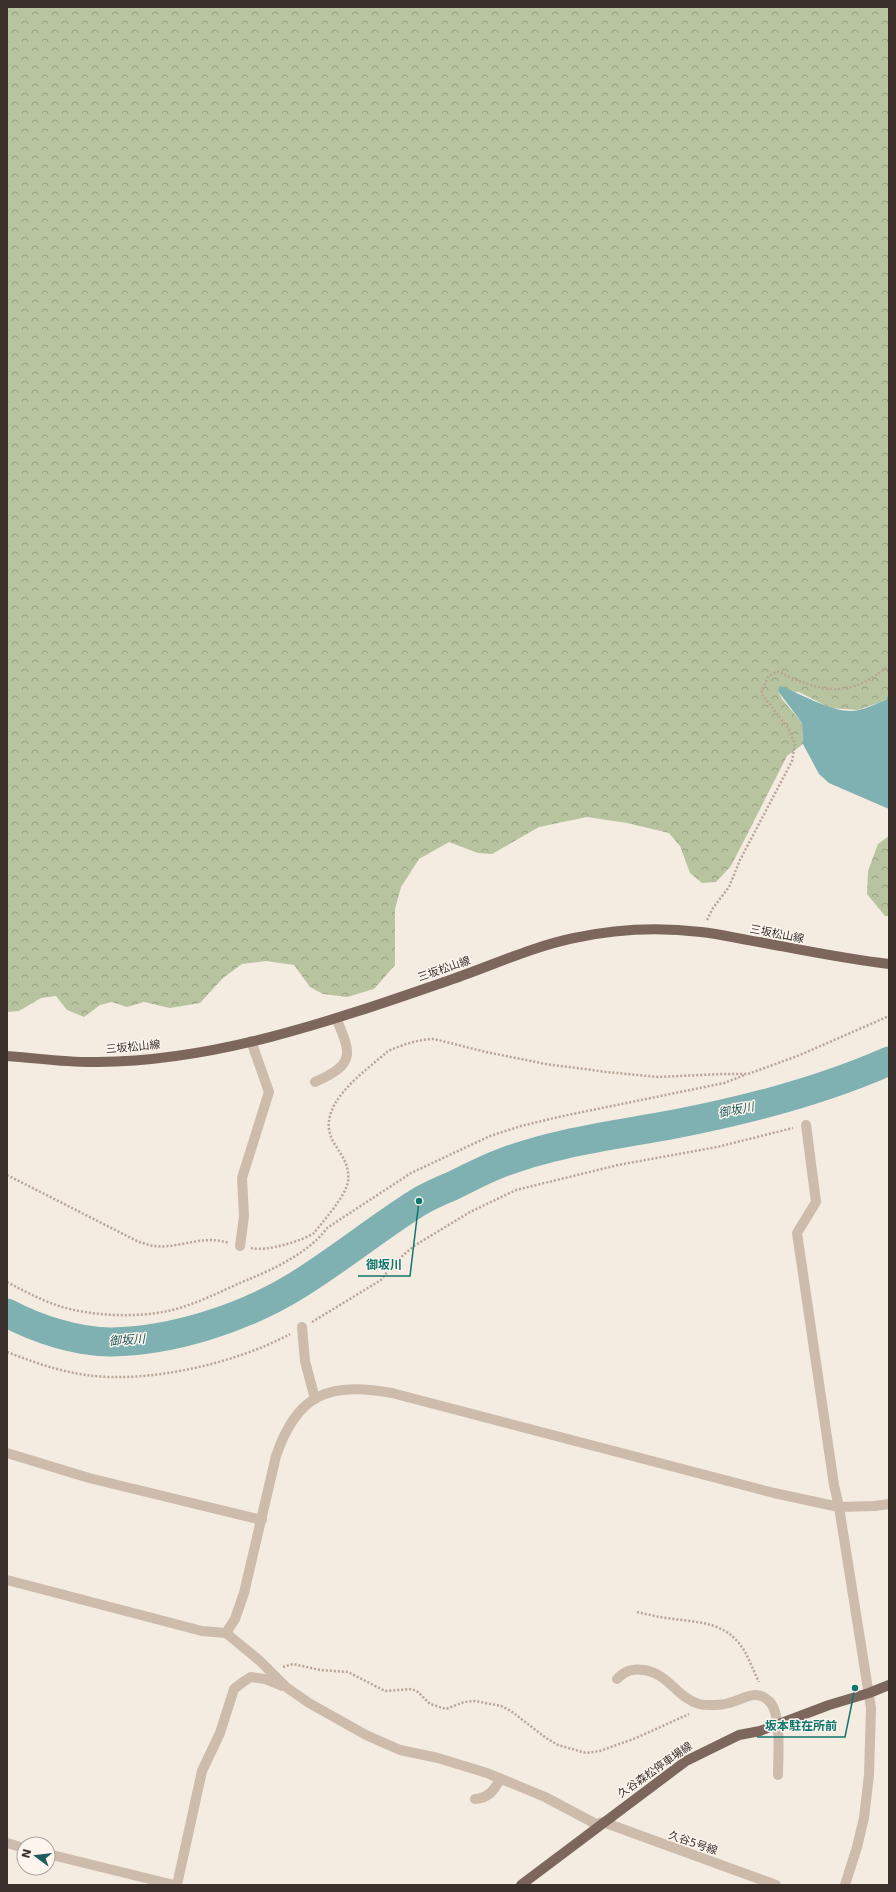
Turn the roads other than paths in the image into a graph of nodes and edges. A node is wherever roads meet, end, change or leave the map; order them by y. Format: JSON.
{"nodes":[{"id":1,"x":889,"y":964,"type":"edge"},
{"id":2,"x":336,"y":1018,"type":"junction"},
{"id":3,"x":251,"y":1041,"type":"junction"},
{"id":4,"x":7,"y":1056,"type":"edge"},
{"id":5,"x":315,"y":1082,"type":"dead end"},
{"id":6,"x":806,"y":1125,"type":"road end"},
{"id":7,"x":240,"y":1246,"type":"road end"},
{"id":8,"x":302,"y":1327,"type":"road end"},
{"id":9,"x":315,"y":1399,"type":"junction"},
{"id":10,"x":7,"y":1453,"type":"edge"},
{"id":11,"x":889,"y":1504,"type":"edge"},
{"id":12,"x":839,"y":1507,"type":"junction"},
{"id":13,"x":262,"y":1520,"type":"junction"},
{"id":14,"x":7,"y":1580,"type":"edge"},
{"id":15,"x":226,"y":1633,"type":"junction"},
{"id":16,"x":616,"y":1679,"type":"dead end"},
{"id":17,"x":889,"y":1685,"type":"edge"},
{"id":18,"x":286,"y":1687,"type":"junction"},
{"id":19,"x":869,"y":1693,"type":"junction"},
{"id":20,"x":777,"y":1724,"type":"junction"},
{"id":21,"x":778,"y":1775,"type":"dead end"},
{"id":22,"x":500,"y":1779,"type":"junction"},
{"id":23,"x":476,"y":1799,"type":"dead end"},
{"id":24,"x":603,"y":1822,"type":"junction"},
{"id":25,"x":56,"y":1856,"type":"edge"},
{"id":26,"x":174,"y":1885,"type":"edge"},
{"id":27,"x":177,"y":1885,"type":"edge"},
{"id":28,"x":522,"y":1885,"type":"edge"},
{"id":29,"x":776,"y":1885,"type":"edge"},
{"id":30,"x":845,"y":1885,"type":"edge"}],
"edges":[{"from":1,"to":2,"type":"main road","name":"三坂松山線"},
{"from":2,"to":3,"type":"main road","name":"三坂松山線"},
{"from":2,"to":5,"type":"street"},
{"from":3,"to":4,"type":"main road","name":"三坂松山線"},
{"from":3,"to":7,"type":"street"},
{"from":6,"to":12,"type":"street"},
{"from":8,"to":9,"type":"street"},
{"from":9,"to":12,"type":"street"},
{"from":9,"to":13,"type":"street"},
{"from":10,"to":13,"type":"street"},
{"from":11,"to":12,"type":"street"},
{"from":12,"to":19,"type":"street"},
{"from":13,"to":15,"type":"street"},
{"from":14,"to":15,"type":"street"},
{"from":15,"to":18,"type":"street"},
{"from":16,"to":20,"type":"street"},
{"from":17,"to":19,"type":"main road","name":"久谷森松停車場線"},
{"from":18,"to":22,"type":"street","name":"久谷5号線"},
{"from":18,"to":27,"type":"street"},
{"from":19,"to":20,"type":"main road","name":"久谷森松停車場線"},
{"from":19,"to":30,"type":"street"},
{"from":20,"to":21,"type":"street"},
{"from":20,"to":24,"type":"main road","name":"久谷森松停車場線"},
{"from":22,"to":23,"type":"street"},
{"from":22,"to":24,"type":"street","name":"久谷5号線"},
{"from":24,"to":28,"type":"main road","name":"久谷森松停車場線"},
{"from":24,"to":29,"type":"street","name":"久谷5号線"},
{"from":25,"to":26,"type":"street"}]}
